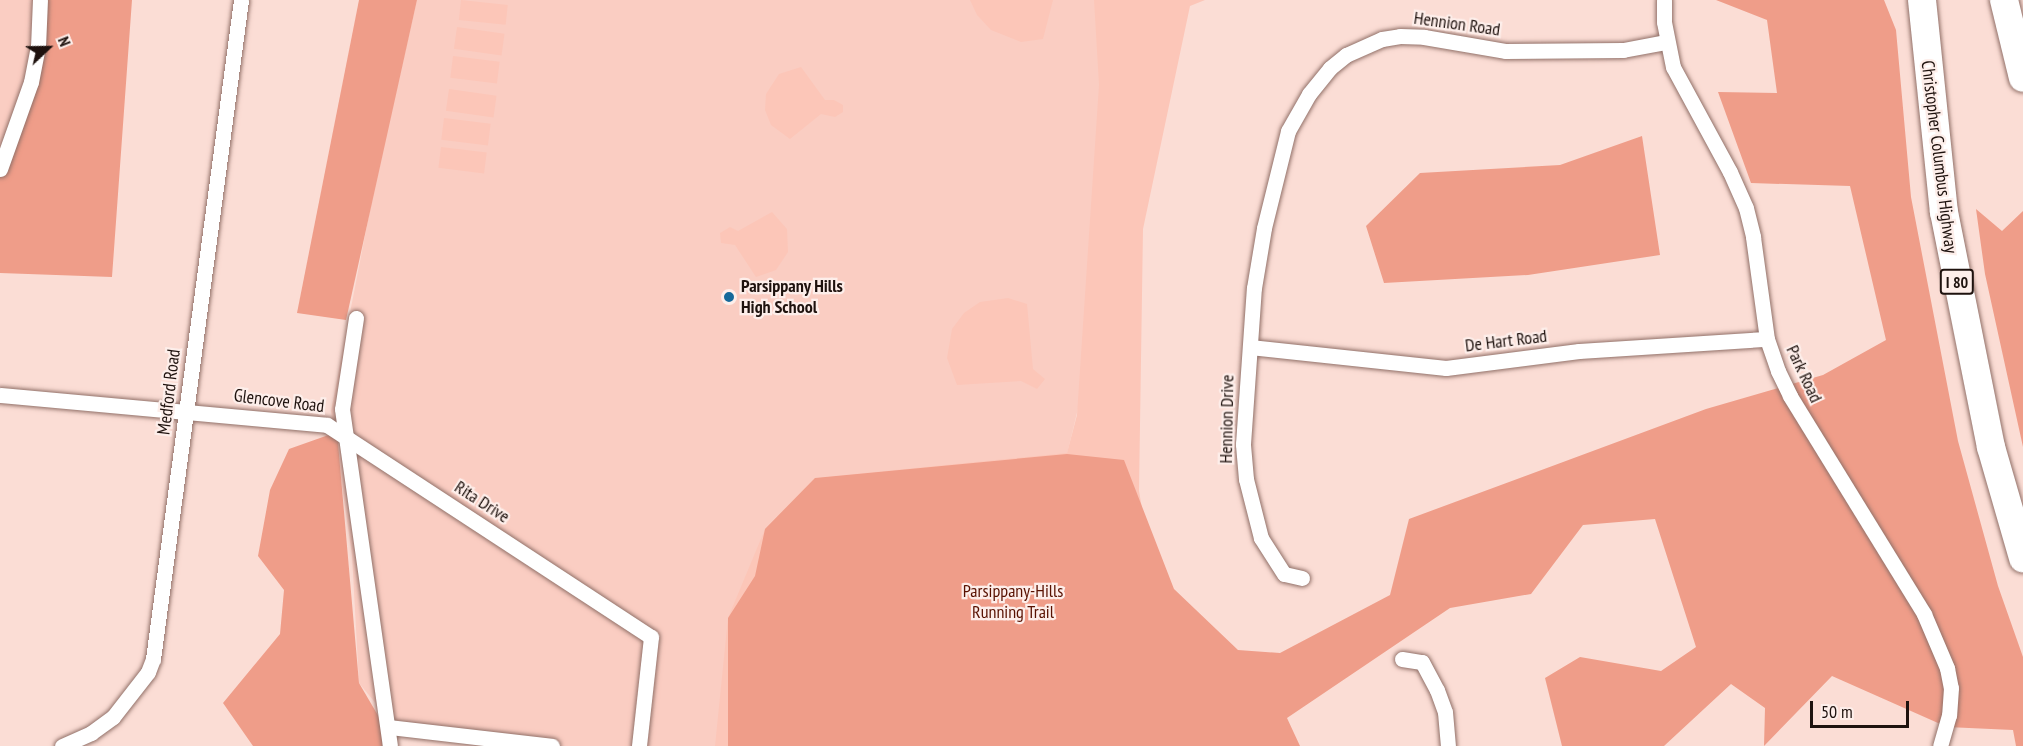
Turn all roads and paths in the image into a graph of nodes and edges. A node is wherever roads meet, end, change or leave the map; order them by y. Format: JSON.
{"nodes":[{"id":1,"x":40,"y":0,"type":"edge"},
{"id":2,"x":241,"y":0,"type":"edge"},
{"id":3,"x":1664,"y":0,"type":"edge"},
{"id":4,"x":1922,"y":0,"type":"edge"},
{"id":5,"x":2004,"y":0,"type":"edge"},
{"id":6,"x":1666,"y":42,"type":"junction"},
{"id":7,"x":2023,"y":78,"type":"edge"},
{"id":8,"x":0,"y":169,"type":"edge"},
{"id":9,"x":356,"y":318,"type":"dead end"},
{"id":10,"x":1767,"y":339,"type":"junction"},
{"id":11,"x":1250,"y":347,"type":"junction"},
{"id":12,"x":0,"y":395,"type":"edge"},
{"id":13,"x":187,"y":411,"type":"junction"},
{"id":14,"x":346,"y":437,"type":"junction"},
{"id":15,"x":2023,"y":558,"type":"edge"},
{"id":16,"x":1302,"y":578,"type":"dead end"},
{"id":17,"x":1402,"y":659,"type":"dead end"},
{"id":18,"x":389,"y":727,"type":"junction"},
{"id":19,"x":62,"y":746,"type":"edge"},
{"id":20,"x":390,"y":746,"type":"edge"},
{"id":21,"x":552,"y":746,"type":"edge"},
{"id":22,"x":639,"y":746,"type":"edge"},
{"id":23,"x":1448,"y":746,"type":"edge"},
{"id":24,"x":1940,"y":746,"type":"edge"}],
"edges":[{"from":1,"to":8,"type":"street"},
{"from":2,"to":13,"type":"street","name":"Medford Road"},
{"from":3,"to":6,"type":"street","name":"Park Road"},
{"from":4,"to":15,"type":"highway","name":"Christopher Columbus Highway","number":"I 80"},
{"from":5,"to":7,"type":"highway"},
{"from":6,"to":10,"type":"street","name":"Park Road"},
{"from":6,"to":11,"type":"street","name":"Hennion Road"},
{"from":9,"to":14,"type":"street"},
{"from":10,"to":11,"type":"street","name":"De Hart Road"},
{"from":10,"to":24,"type":"street","name":"Park Road"},
{"from":11,"to":16,"type":"street","name":"Hennion Drive"},
{"from":12,"to":13,"type":"street","name":"Glencove Road"},
{"from":13,"to":14,"type":"street","name":"Glencove Road"},
{"from":13,"to":19,"type":"street","name":"Medford Road"},
{"from":14,"to":18,"type":"street"},
{"from":14,"to":22,"type":"street","name":"Rita Drive"},
{"from":17,"to":23,"type":"street"},
{"from":18,"to":20,"type":"street"},
{"from":18,"to":21,"type":"street"}]}
